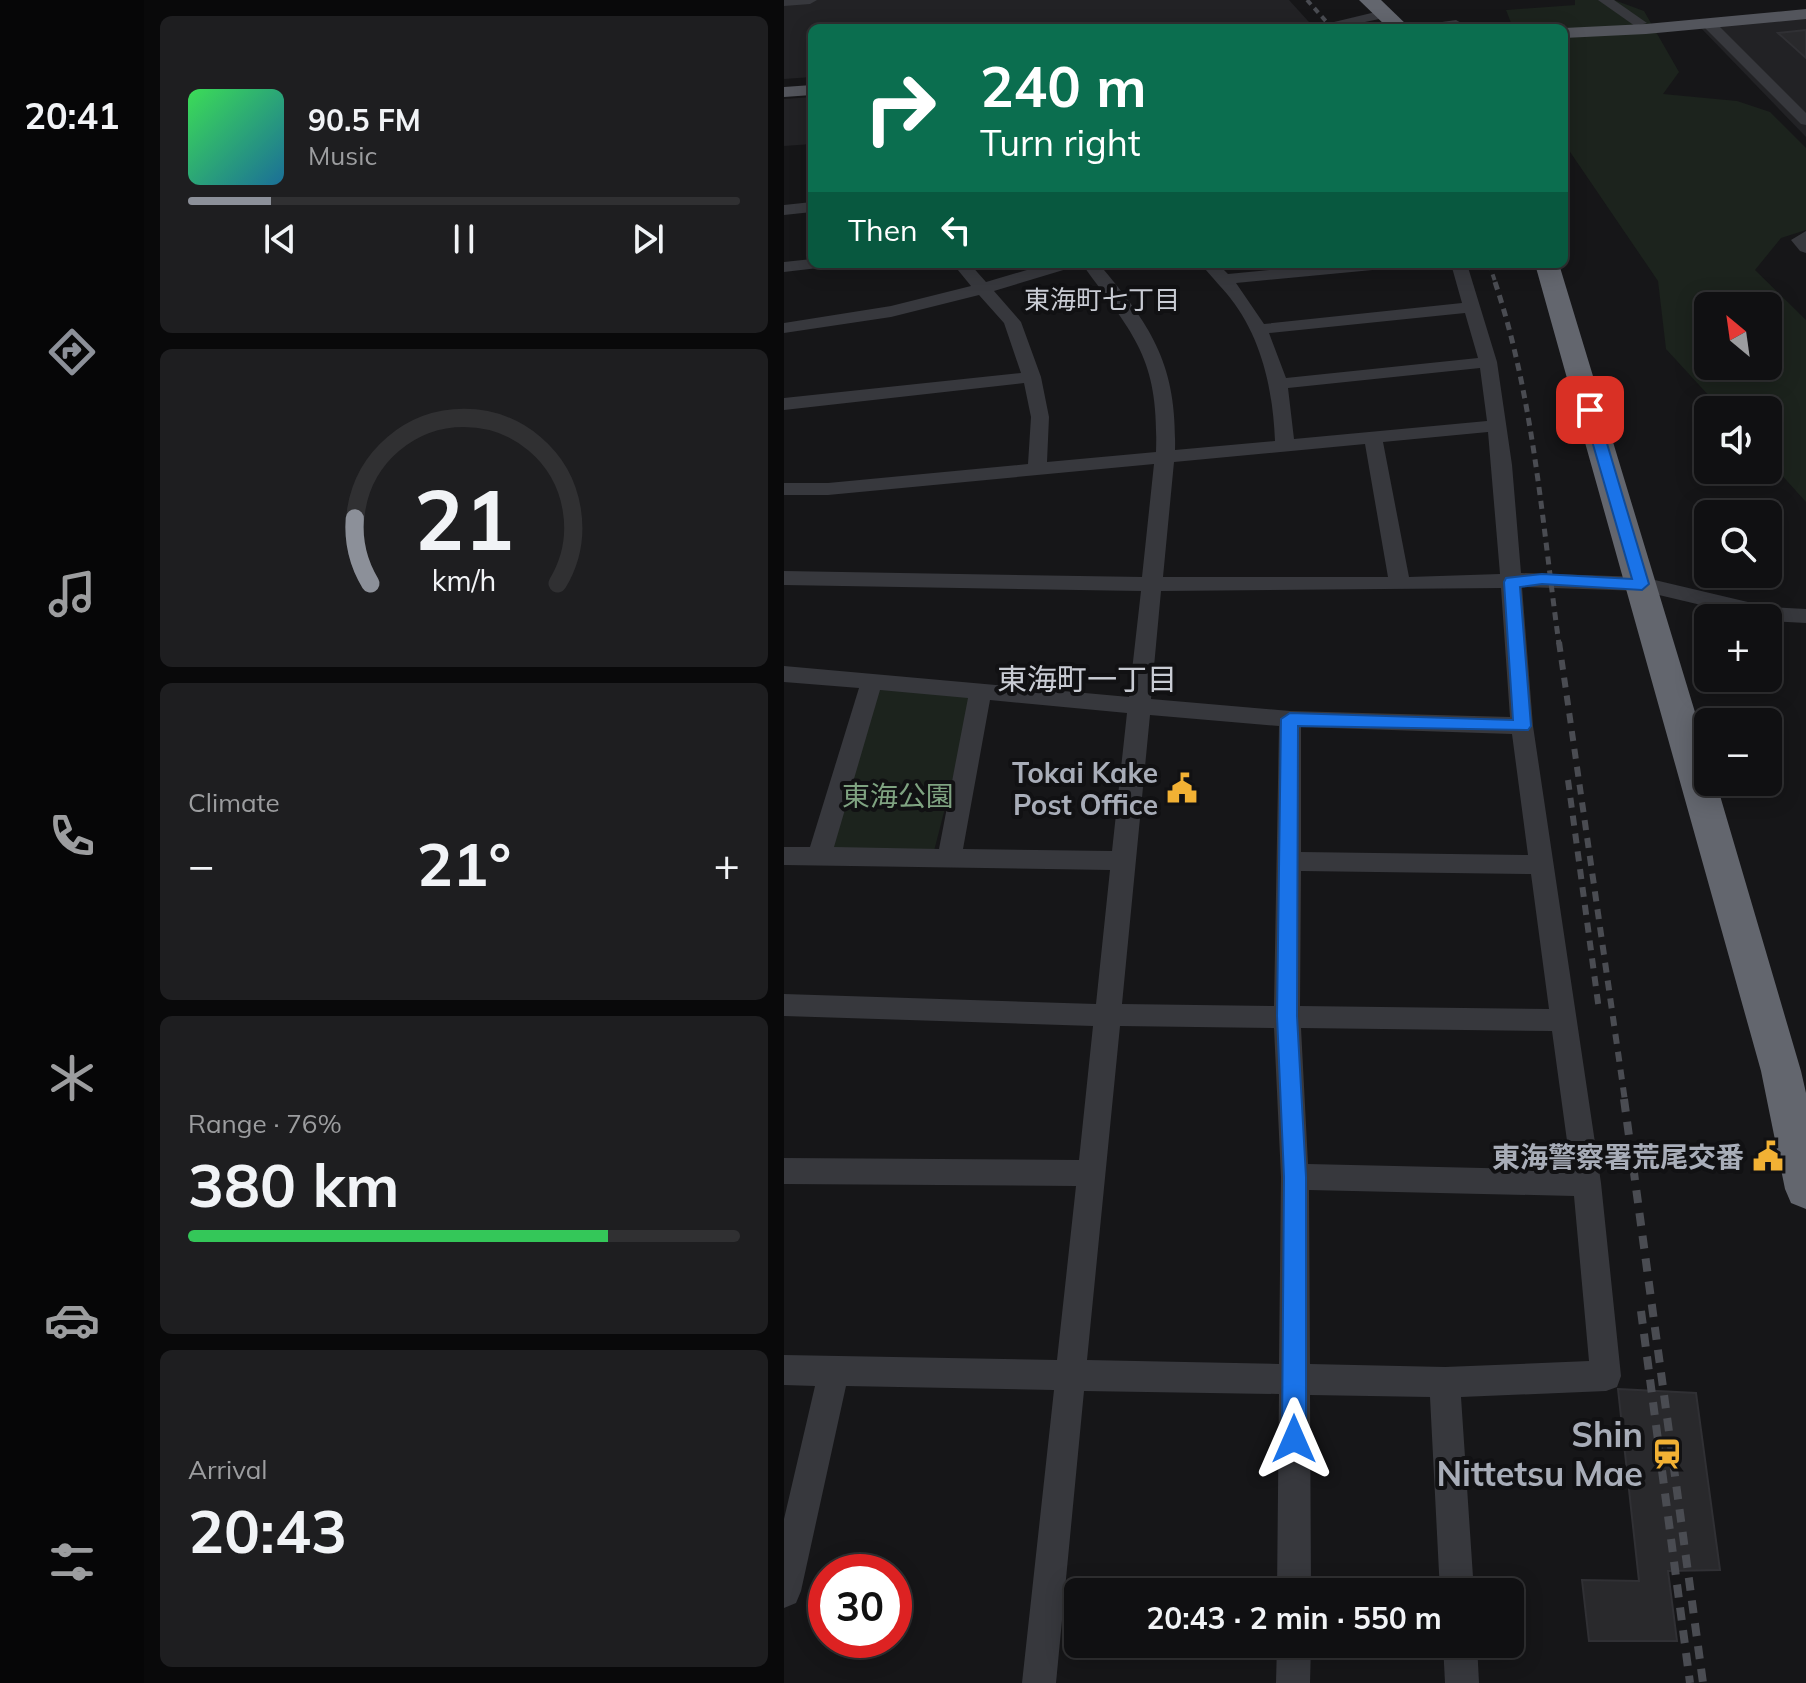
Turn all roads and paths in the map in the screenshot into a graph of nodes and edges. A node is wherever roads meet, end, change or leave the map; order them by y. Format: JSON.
{"nodes":[{"id":1,"x":810,"y":0,"type":"edge"},
{"id":2,"x":1605,"y":0,"type":"edge"},
{"id":3,"x":784,"y":2,"type":"edge"},
{"id":4,"x":1806,"y":7,"type":"edge"},
{"id":5,"x":1384,"y":14,"type":"edge"},
{"id":6,"x":1806,"y":14,"type":"edge"},
{"id":7,"x":1640,"y":23,"type":"junction"},
{"id":8,"x":1708,"y":23,"type":"junction"},
{"id":9,"x":1335,"y":24,"type":"edge"},
{"id":10,"x":1611,"y":29,"type":"junction"},
{"id":11,"x":1568,"y":33,"type":"edge"},
{"id":12,"x":808,"y":90,"type":"edge"},
{"id":13,"x":784,"y":92,"type":"edge"},
{"id":14,"x":1806,"y":121,"type":"edge"},
{"id":15,"x":808,"y":207,"type":"edge"},
{"id":16,"x":784,"y":210,"type":"edge"},
{"id":17,"x":1806,"y":236,"type":"edge"},
{"id":18,"x":1806,"y":248,"type":"edge"},
{"id":19,"x":808,"y":264,"type":"edge"},
{"id":20,"x":784,"y":267,"type":"edge"},
{"id":21,"x":965,"y":268,"type":"edge"},
{"id":22,"x":1051,"y":268,"type":"edge"},
{"id":23,"x":1093,"y":268,"type":"edge"},
{"id":24,"x":1213,"y":268,"type":"edge"},
{"id":25,"x":1341,"y":268,"type":"edge"},
{"id":26,"x":1460,"y":268,"type":"edge"},
{"id":27,"x":1548,"y":268,"type":"edge"},
{"id":28,"x":1224,"y":279,"type":"junction"},
{"id":29,"x":985,"y":289,"type":"junction"},
{"id":30,"x":1473,"y":307,"type":"junction"},
{"id":31,"x":784,"y":328,"type":"edge"},
{"id":32,"x":1262,"y":329,"type":"junction"},
{"id":33,"x":1488,"y":362,"type":"junction"},
{"id":34,"x":1032,"y":377,"type":"junction"},
{"id":35,"x":1279,"y":384,"type":"junction"},
{"id":36,"x":784,"y":404,"type":"edge"},
{"id":37,"x":1496,"y":426,"type":"junction"},
{"id":38,"x":1373,"y":438,"type":"junction"},
{"id":39,"x":1285,"y":447,"type":"junction"},
{"id":40,"x":1165,"y":455,"type":"junction"},
{"id":41,"x":1037,"y":468,"type":"junction"},
{"id":42,"x":784,"y":489,"type":"edge"},
{"id":43,"x":784,"y":578,"type":"edge"},
{"id":44,"x":1512,"y":582,"type":"junction"},
{"id":45,"x":1153,"y":584,"type":"junction"},
{"id":46,"x":1400,"y":584,"type":"junction"},
{"id":47,"x":1642,"y":584,"type":"junction"},
{"id":48,"x":1806,"y":616,"type":"edge"},
{"id":49,"x":784,"y":674,"type":"edge"},
{"id":50,"x":872,"y":682,"type":"junction"},
{"id":51,"x":980,"y":692,"type":"junction"},
{"id":52,"x":1140,"y":707,"type":"junction"},
{"id":53,"x":1290,"y":719,"type":"junction"},
{"id":54,"x":1522,"y":726,"type":"junction"},
{"id":55,"x":784,"y":856,"type":"edge"},
{"id":56,"x":819,"y":856,"type":"junction"},
{"id":57,"x":949,"y":858,"type":"junction"},
{"id":58,"x":1123,"y":861,"type":"junction"},
{"id":59,"x":1291,"y":861,"type":"junction"},
{"id":60,"x":1543,"y":865,"type":"junction"},
{"id":61,"x":784,"y":1005,"type":"edge"},
{"id":62,"x":1105,"y":1015,"type":"junction"},
{"id":63,"x":1287,"y":1016,"type":"junction"},
{"id":64,"x":1564,"y":1020,"type":"junction"},
{"id":65,"x":784,"y":1171,"type":"edge"},
{"id":66,"x":1091,"y":1173,"type":"junction"},
{"id":67,"x":1295,"y":1177,"type":"junction"},
{"id":68,"x":1587,"y":1183,"type":"junction"},
{"id":69,"x":1806,"y":1189,"type":"edge"},
{"id":70,"x":834,"y":1369,"type":"junction"},
{"id":71,"x":784,"y":1370,"type":"edge"},
{"id":72,"x":1071,"y":1374,"type":"junction"},
{"id":73,"x":1294,"y":1378,"type":"junction"},
{"id":74,"x":1445,"y":1382,"type":"junction"},
{"id":75,"x":1294,"y":1578,"type":"edge"},
{"id":76,"x":1456,"y":1578,"type":"edge"},
{"id":77,"x":784,"y":1591,"type":"edge"},
{"id":78,"x":1294,"y":1658,"type":"edge"},
{"id":79,"x":1461,"y":1658,"type":"edge"},
{"id":80,"x":1039,"y":1683,"type":"edge"},
{"id":81,"x":1293,"y":1683,"type":"edge"},
{"id":82,"x":1462,"y":1683,"type":"edge"}],
"edges":[{"from":1,"to":3,"type":"street"},
{"from":2,"to":7,"type":"street"},
{"from":4,"to":7,"type":"main road"},
{"from":5,"to":9,"type":"street"},
{"from":6,"to":8,"type":"main road"},
{"from":7,"to":10,"type":"main road"},
{"from":8,"to":10,"type":"main road"},
{"from":8,"to":14,"type":"street"},
{"from":10,"to":11,"type":"main road"},
{"from":12,"to":13,"type":"main road"},
{"from":15,"to":16,"type":"street"},
{"from":17,"to":18,"type":"street"},
{"from":19,"to":20,"type":"street"},
{"from":21,"to":29,"type":"street"},
{"from":22,"to":29,"type":"street"},
{"from":23,"to":40,"type":"street"},
{"from":24,"to":28,"type":"street"},
{"from":25,"to":28,"type":"street"},
{"from":26,"to":30,"type":"street"},
{"from":27,"to":47,"type":"highway"},
{"from":28,"to":32,"type":"street"},
{"from":29,"to":31,"type":"street"},
{"from":29,"to":34,"type":"street"},
{"from":30,"to":32,"type":"street"},
{"from":30,"to":33,"type":"street"},
{"from":32,"to":35,"type":"street"},
{"from":33,"to":35,"type":"street"},
{"from":33,"to":37,"type":"street"},
{"from":34,"to":36,"type":"street"},
{"from":34,"to":41,"type":"street"},
{"from":35,"to":39,"type":"street"},
{"from":37,"to":38,"type":"street"},
{"from":37,"to":44,"type":"street"},
{"from":38,"to":39,"type":"street"},
{"from":38,"to":46,"type":"street"},
{"from":39,"to":40,"type":"street"},
{"from":40,"to":41,"type":"street"},
{"from":40,"to":45,"type":"street"},
{"from":41,"to":42,"type":"street"},
{"from":43,"to":45,"type":"street"},
{"from":44,"to":46,"type":"street"},
{"from":44,"to":47,"type":"street"},
{"from":44,"to":54,"type":"street"},
{"from":45,"to":46,"type":"street"},
{"from":45,"to":52,"type":"street"},
{"from":47,"to":48,"type":"street"},
{"from":47,"to":69,"type":"highway"},
{"from":49,"to":50,"type":"street"},
{"from":50,"to":51,"type":"street"},
{"from":50,"to":56,"type":"street"},
{"from":51,"to":52,"type":"street"},
{"from":51,"to":57,"type":"street"},
{"from":52,"to":53,"type":"street"},
{"from":52,"to":58,"type":"street"},
{"from":53,"to":54,"type":"street"},
{"from":53,"to":59,"type":"street"},
{"from":54,"to":60,"type":"street"},
{"from":55,"to":56,"type":"street"},
{"from":56,"to":57,"type":"street"},
{"from":57,"to":58,"type":"street"},
{"from":58,"to":62,"type":"street"},
{"from":59,"to":60,"type":"street"},
{"from":59,"to":63,"type":"street"},
{"from":60,"to":64,"type":"street"},
{"from":61,"to":62,"type":"street"},
{"from":62,"to":63,"type":"street"},
{"from":62,"to":66,"type":"street"},
{"from":63,"to":64,"type":"street"},
{"from":63,"to":67,"type":"street"},
{"from":64,"to":68,"type":"street"},
{"from":65,"to":66,"type":"street"},
{"from":66,"to":72,"type":"street"},
{"from":67,"to":68,"type":"street"},
{"from":67,"to":73,"type":"street"},
{"from":68,"to":74,"type":"street"},
{"from":70,"to":71,"type":"street"},
{"from":70,"to":72,"type":"street"},
{"from":70,"to":77,"type":"street"},
{"from":72,"to":73,"type":"street"},
{"from":72,"to":80,"type":"street"},
{"from":73,"to":74,"type":"street"},
{"from":73,"to":75,"type":"street"},
{"from":74,"to":76,"type":"street"},
{"from":78,"to":81,"type":"street"},
{"from":79,"to":82,"type":"street"}]}
